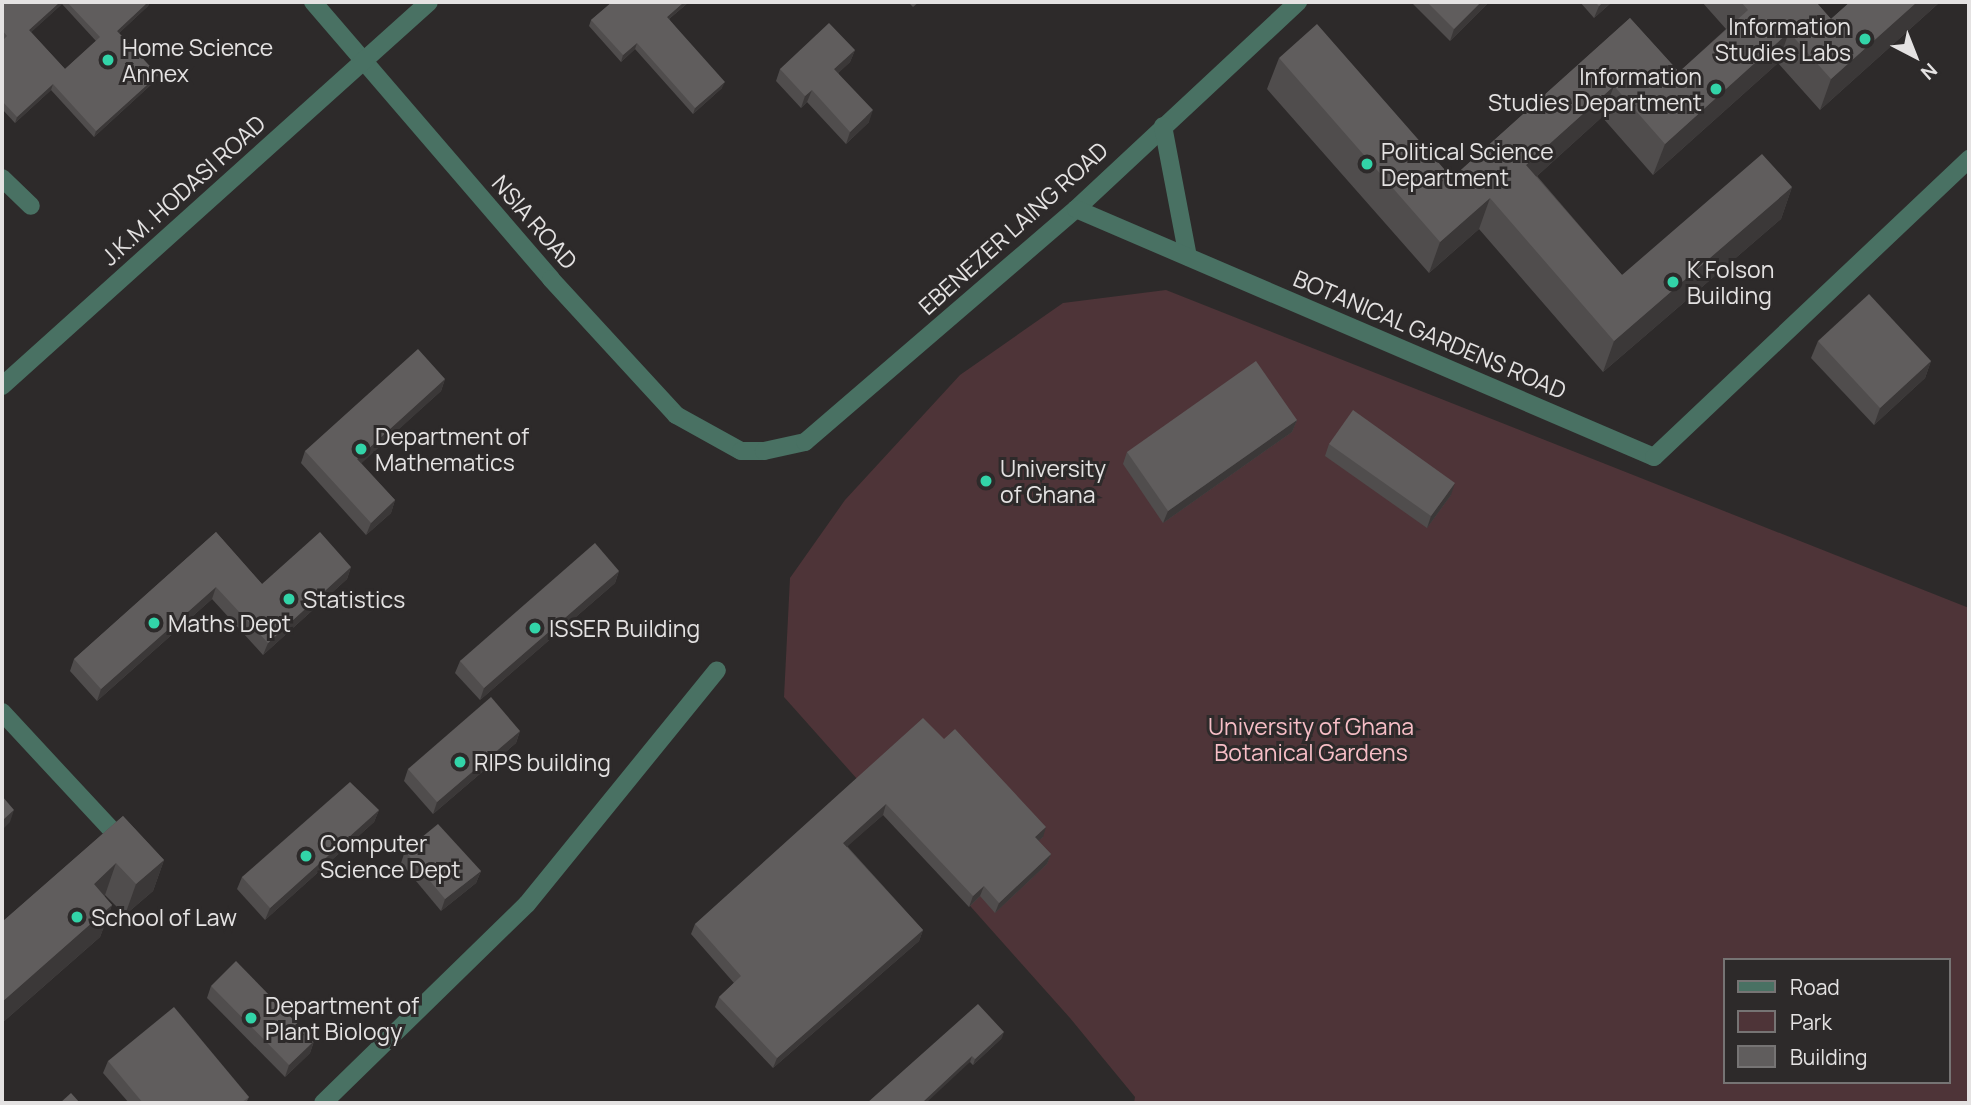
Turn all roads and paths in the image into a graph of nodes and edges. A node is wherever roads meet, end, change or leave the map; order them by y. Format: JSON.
{"nodes":[{"id":1,"x":313,"y":2,"type":"edge"},
{"id":2,"x":429,"y":2,"type":"edge"},
{"id":3,"x":1298,"y":2,"type":"edge"},
{"id":4,"x":363,"y":60,"type":"junction"},
{"id":5,"x":1163,"y":126,"type":"junction"},
{"id":6,"x":1969,"y":159,"type":"edge"},
{"id":7,"x":2,"y":178,"type":"edge"},
{"id":8,"x":31,"y":206,"type":"dead end"},
{"id":9,"x":1076,"y":209,"type":"junction"},
{"id":10,"x":1188,"y":257,"type":"junction"},
{"id":11,"x":2,"y":386,"type":"edge"},
{"id":12,"x":741,"y":451,"type":"joint"},
{"id":13,"x":717,"y":670,"type":"dead end"},
{"id":14,"x":2,"y":712,"type":"edge"},
{"id":15,"x":120,"y":839,"type":"edge"},
{"id":16,"x":323,"y":1103,"type":"edge"}],
"edges":[{"from":1,"to":4,"type":"street","name":"NSIA ROAD"},
{"from":2,"to":4,"type":"street","name":"J.K.M. HODASI ROAD"},
{"from":3,"to":5,"type":"street","name":"EBENEZER LAING ROAD"},
{"from":4,"to":11,"type":"street","name":"J.K.M. HODASI ROAD"},
{"from":4,"to":12,"type":"street","name":"NSIA ROAD"},
{"from":5,"to":9,"type":"street","name":"EBENEZER LAING ROAD"},
{"from":5,"to":10,"type":"street"},
{"from":6,"to":10,"type":"street","name":"BOTANICAL GARDENS ROAD"},
{"from":7,"to":8,"type":"street"},
{"from":9,"to":10,"type":"street","name":"BOTANICAL GARDENS ROAD"},
{"from":9,"to":12,"type":"street","name":"EBENEZER LAING ROAD"},
{"from":13,"to":16,"type":"street"},
{"from":14,"to":15,"type":"street"}]}
